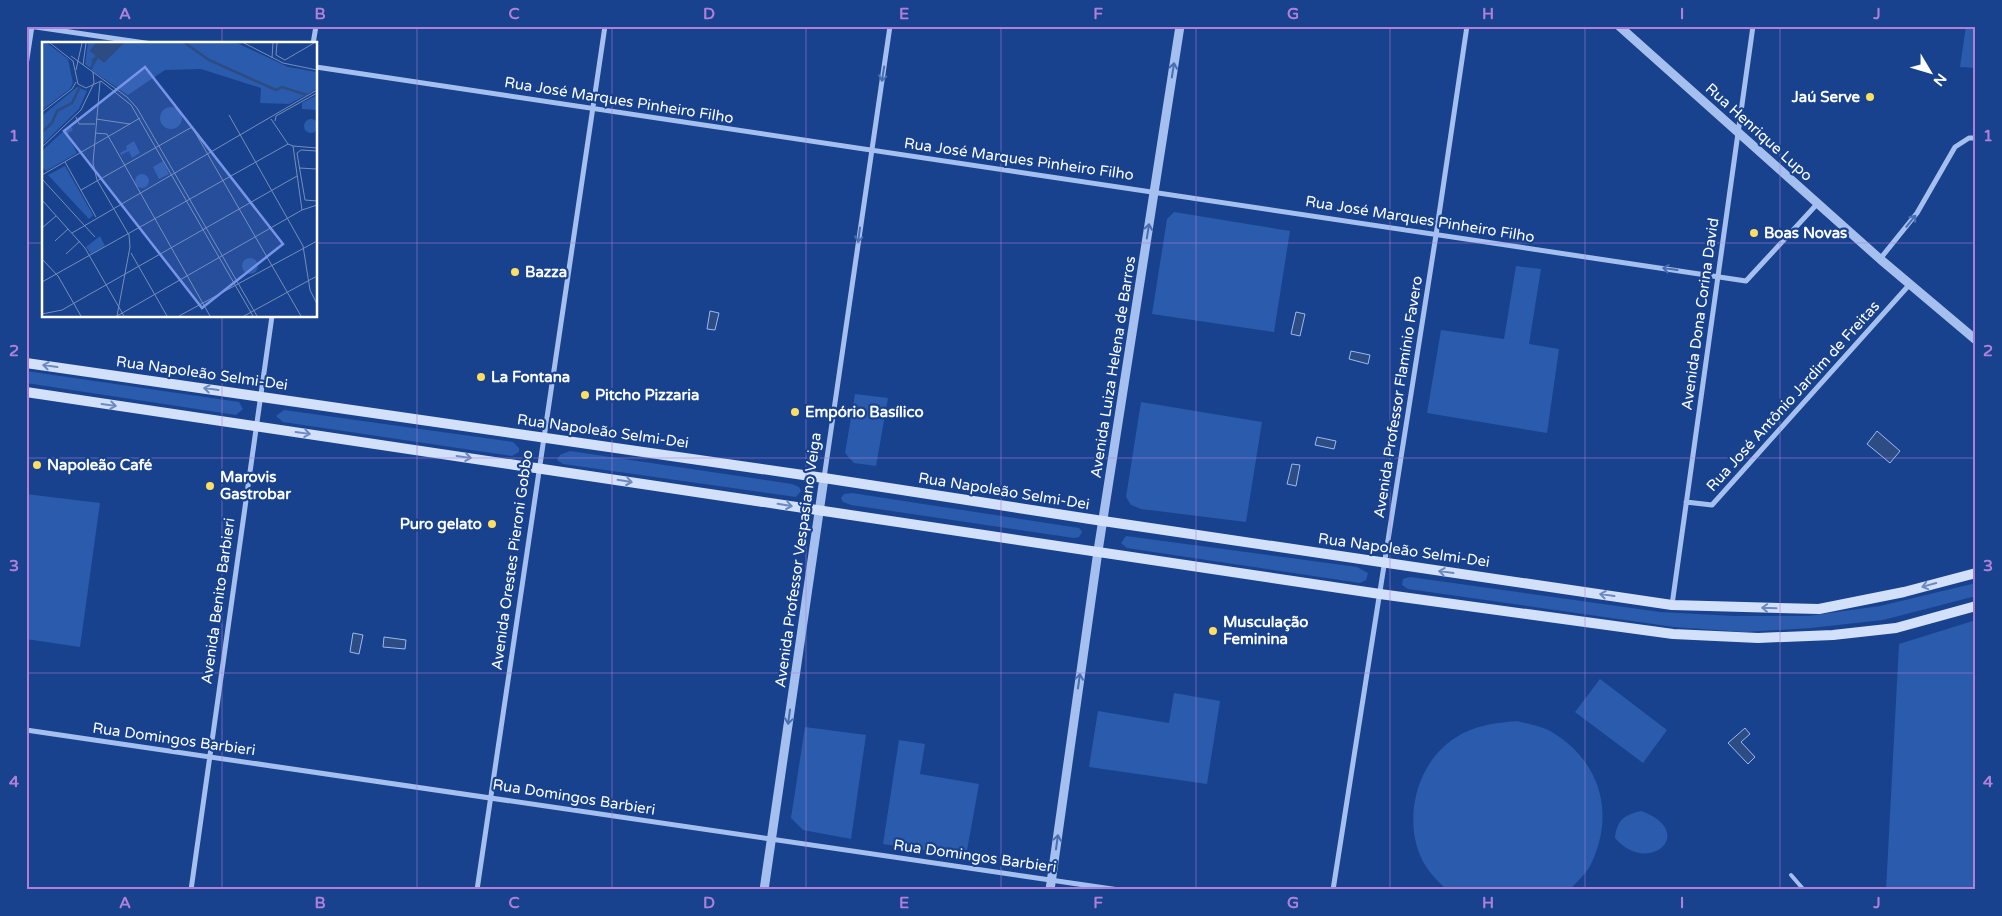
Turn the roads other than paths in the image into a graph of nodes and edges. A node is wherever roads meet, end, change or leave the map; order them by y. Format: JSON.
{"nodes":[{"id":1,"x":31,"y":26,"type":"edge"},
{"id":2,"x":316,"y":26,"type":"edge"},
{"id":3,"x":605,"y":26,"type":"edge"},
{"id":4,"x":890,"y":26,"type":"edge"},
{"id":5,"x":1180,"y":26,"type":"edge"},
{"id":6,"x":1467,"y":26,"type":"edge"},
{"id":7,"x":1619,"y":26,"type":"edge"},
{"id":8,"x":1753,"y":26,"type":"edge"},
{"id":9,"x":139,"y":42,"type":"edge"},
{"id":10,"x":313,"y":42,"type":"edge"},
{"id":11,"x":26,"y":65,"type":"edge"},
{"id":12,"x":318,"y":67,"type":"edge"},
{"id":13,"x":593,"y":108,"type":"junction"},
{"id":14,"x":1739,"y":132,"type":"junction"},
{"id":15,"x":1976,"y":138,"type":"edge"},
{"id":16,"x":871,"y":151,"type":"junction"},
{"id":17,"x":1154,"y":192,"type":"junction"},
{"id":18,"x":1818,"y":203,"type":"junction"},
{"id":19,"x":1436,"y":235,"type":"junction"},
{"id":20,"x":1880,"y":259,"type":"junction"},
{"id":21,"x":1718,"y":276,"type":"junction"},
{"id":22,"x":1910,"y":284,"type":"junction"},
{"id":23,"x":272,"y":318,"type":"edge"},
{"id":24,"x":1976,"y":340,"type":"edge"},
{"id":25,"x":26,"y":362,"type":"edge"},
{"id":26,"x":26,"y":392,"type":"edge"},
{"id":27,"x":259,"y":396,"type":"junction"},
{"id":28,"x":255,"y":426,"type":"junction"},
{"id":29,"x":542,"y":438,"type":"junction"},
{"id":30,"x":539,"y":468,"type":"junction"},
{"id":31,"x":824,"y":478,"type":"junction"},
{"id":32,"x":1686,"y":502,"type":"junction"},
{"id":33,"x":820,"y":511,"type":"junction"},
{"id":34,"x":1103,"y":521,"type":"junction"},
{"id":35,"x":1098,"y":551,"type":"junction"},
{"id":36,"x":1385,"y":563,"type":"junction"},
{"id":37,"x":1976,"y":573,"type":"edge"},
{"id":38,"x":1380,"y":594,"type":"junction"},
{"id":39,"x":1672,"y":605,"type":"junction"},
{"id":40,"x":1976,"y":606,"type":"edge"},
{"id":41,"x":26,"y":730,"type":"edge"},
{"id":42,"x":210,"y":757,"type":"junction"},
{"id":43,"x":490,"y":797,"type":"junction"},
{"id":44,"x":771,"y":840,"type":"junction"},
{"id":45,"x":1791,"y":875,"type":"dead end"},
{"id":46,"x":1051,"y":879,"type":"junction"},
{"id":47,"x":191,"y":890,"type":"edge"},
{"id":48,"x":477,"y":890,"type":"edge"},
{"id":49,"x":764,"y":890,"type":"edge"},
{"id":50,"x":1050,"y":890,"type":"edge"},
{"id":51,"x":1119,"y":890,"type":"edge"},
{"id":52,"x":1333,"y":890,"type":"edge"},
{"id":53,"x":1804,"y":890,"type":"edge"}],
"edges":[{"from":1,"to":9,"type":"street"},
{"from":1,"to":11,"type":"street"},
{"from":2,"to":10,"type":"street"},
{"from":3,"to":13,"type":"street","name":"Avenida Orestes Pieroni Gobbo"},
{"from":4,"to":16,"type":"street","name":"Avenida Professor Vespasiano Veiga","one_way":true},
{"from":17,"to":5,"type":"street","name":"Avenida Luiza Helena de Barros","one_way":true},
{"from":6,"to":19,"type":"street","name":"Avenida Professor Flamínio Favero"},
{"from":7,"to":14,"type":"street","name":"Rua Henrique Lupo"},
{"from":8,"to":14,"type":"street","name":"Avenida Dona Corina David"},
{"from":12,"to":13,"type":"street","name":"Rua José Marques Pinheiro Filho"},
{"from":13,"to":16,"type":"street","name":"Rua José Marques Pinheiro Filho"},
{"from":13,"to":29,"type":"street","name":"Avenida Orestes Pieroni Gobbo"},
{"from":14,"to":18,"type":"street","name":"Rua Henrique Lupo"},
{"from":14,"to":21,"type":"street","name":"Avenida Dona Corina David"},
{"from":20,"to":15,"type":"street","one_way":true},
{"from":16,"to":17,"type":"street","name":"Rua José Marques Pinheiro Filho"},
{"from":16,"to":31,"type":"street","name":"Avenida Professor Vespasiano Veiga","one_way":true},
{"from":17,"to":19,"type":"street","name":"Rua José Marques Pinheiro Filho"},
{"from":34,"to":17,"type":"street","name":"Avenida Luiza Helena de Barros","one_way":true},
{"from":18,"to":20,"type":"street","name":"Rua Henrique Lupo"},
{"from":18,"to":21,"type":"street","name":"Rua José Marques Pinheiro Filho"},
{"from":21,"to":19,"type":"street","name":"Rua José Marques Pinheiro Filho","one_way":true},
{"from":19,"to":36,"type":"street","name":"Avenida Professor Flamínio Favero"},
{"from":20,"to":22,"type":"street","name":"Rua Henrique Lupo"},
{"from":21,"to":32,"type":"street","name":"Avenida Dona Corina David"},
{"from":22,"to":24,"type":"street","name":"Rua Henrique Lupo"},
{"from":22,"to":32,"type":"street","name":"Rua José Antônio Jardim de Freitas"},
{"from":23,"to":27,"type":"street","name":"Avenida Benito Barbieri"},
{"from":27,"to":25,"type":"main road","name":"Rua Napoleão Selmi-Dei","one_way":true},
{"from":26,"to":28,"type":"main road","one_way":true},
{"from":27,"to":28,"type":"street","name":"Avenida Benito Barbieri"},
{"from":27,"to":29,"type":"main road","name":"Rua Napoleão Selmi-Dei"},
{"from":28,"to":30,"type":"main road","one_way":true},
{"from":28,"to":42,"type":"street","name":"Avenida Benito Barbieri"},
{"from":29,"to":30,"type":"street","name":"Avenida Orestes Pieroni Gobbo"},
{"from":29,"to":31,"type":"main road","name":"Rua Napoleão Selmi-Dei"},
{"from":30,"to":33,"type":"main road","one_way":true},
{"from":30,"to":43,"type":"street","name":"Avenida Orestes Pieroni Gobbo"},
{"from":31,"to":33,"type":"street","name":"Avenida Professor Vespasiano Veiga"},
{"from":31,"to":34,"type":"main road","name":"Rua Napoleão Selmi-Dei"},
{"from":32,"to":39,"type":"street","name":"Avenida Dona Corina David"},
{"from":33,"to":35,"type":"main road"},
{"from":33,"to":44,"type":"street","name":"Avenida Professor Vespasiano Veiga","one_way":true},
{"from":34,"to":35,"type":"street","name":"Avenida Luiza Helena de Barros"},
{"from":34,"to":36,"type":"main road","name":"Rua Napoleão Selmi-Dei"},
{"from":35,"to":38,"type":"main road"},
{"from":46,"to":35,"type":"street","name":"Avenida Luiza Helena de Barros","one_way":true},
{"from":36,"to":38,"type":"street","name":"Avenida Professor Flamínio Favero"},
{"from":39,"to":36,"type":"main road","name":"Rua Napoleão Selmi-Dei","one_way":true},
{"from":37,"to":39,"type":"main road","name":"Rua Napoleão Selmi-Dei","one_way":true},
{"from":38,"to":40,"type":"main road"},
{"from":38,"to":52,"type":"street","name":"Avenida Professor Flamínio Favero"},
{"from":41,"to":42,"type":"street","name":"Rua Domingos Barbieri"},
{"from":42,"to":43,"type":"street","name":"Rua Domingos Barbieri"},
{"from":42,"to":47,"type":"street","name":"Avenida Benito Barbieri"},
{"from":43,"to":44,"type":"street","name":"Rua Domingos Barbieri"},
{"from":43,"to":48,"type":"street","name":"Avenida Orestes Pieroni Gobbo"},
{"from":44,"to":46,"type":"street","name":"Rua Domingos Barbieri"},
{"from":44,"to":49,"type":"street","name":"Avenida Professor Vespasiano Veiga"},
{"from":45,"to":53,"type":"lane"},
{"from":46,"to":50,"type":"street","name":"Avenida Luiza Helena de Barros"},
{"from":46,"to":51,"type":"street","name":"Rua Domingos Barbieri"}]}
